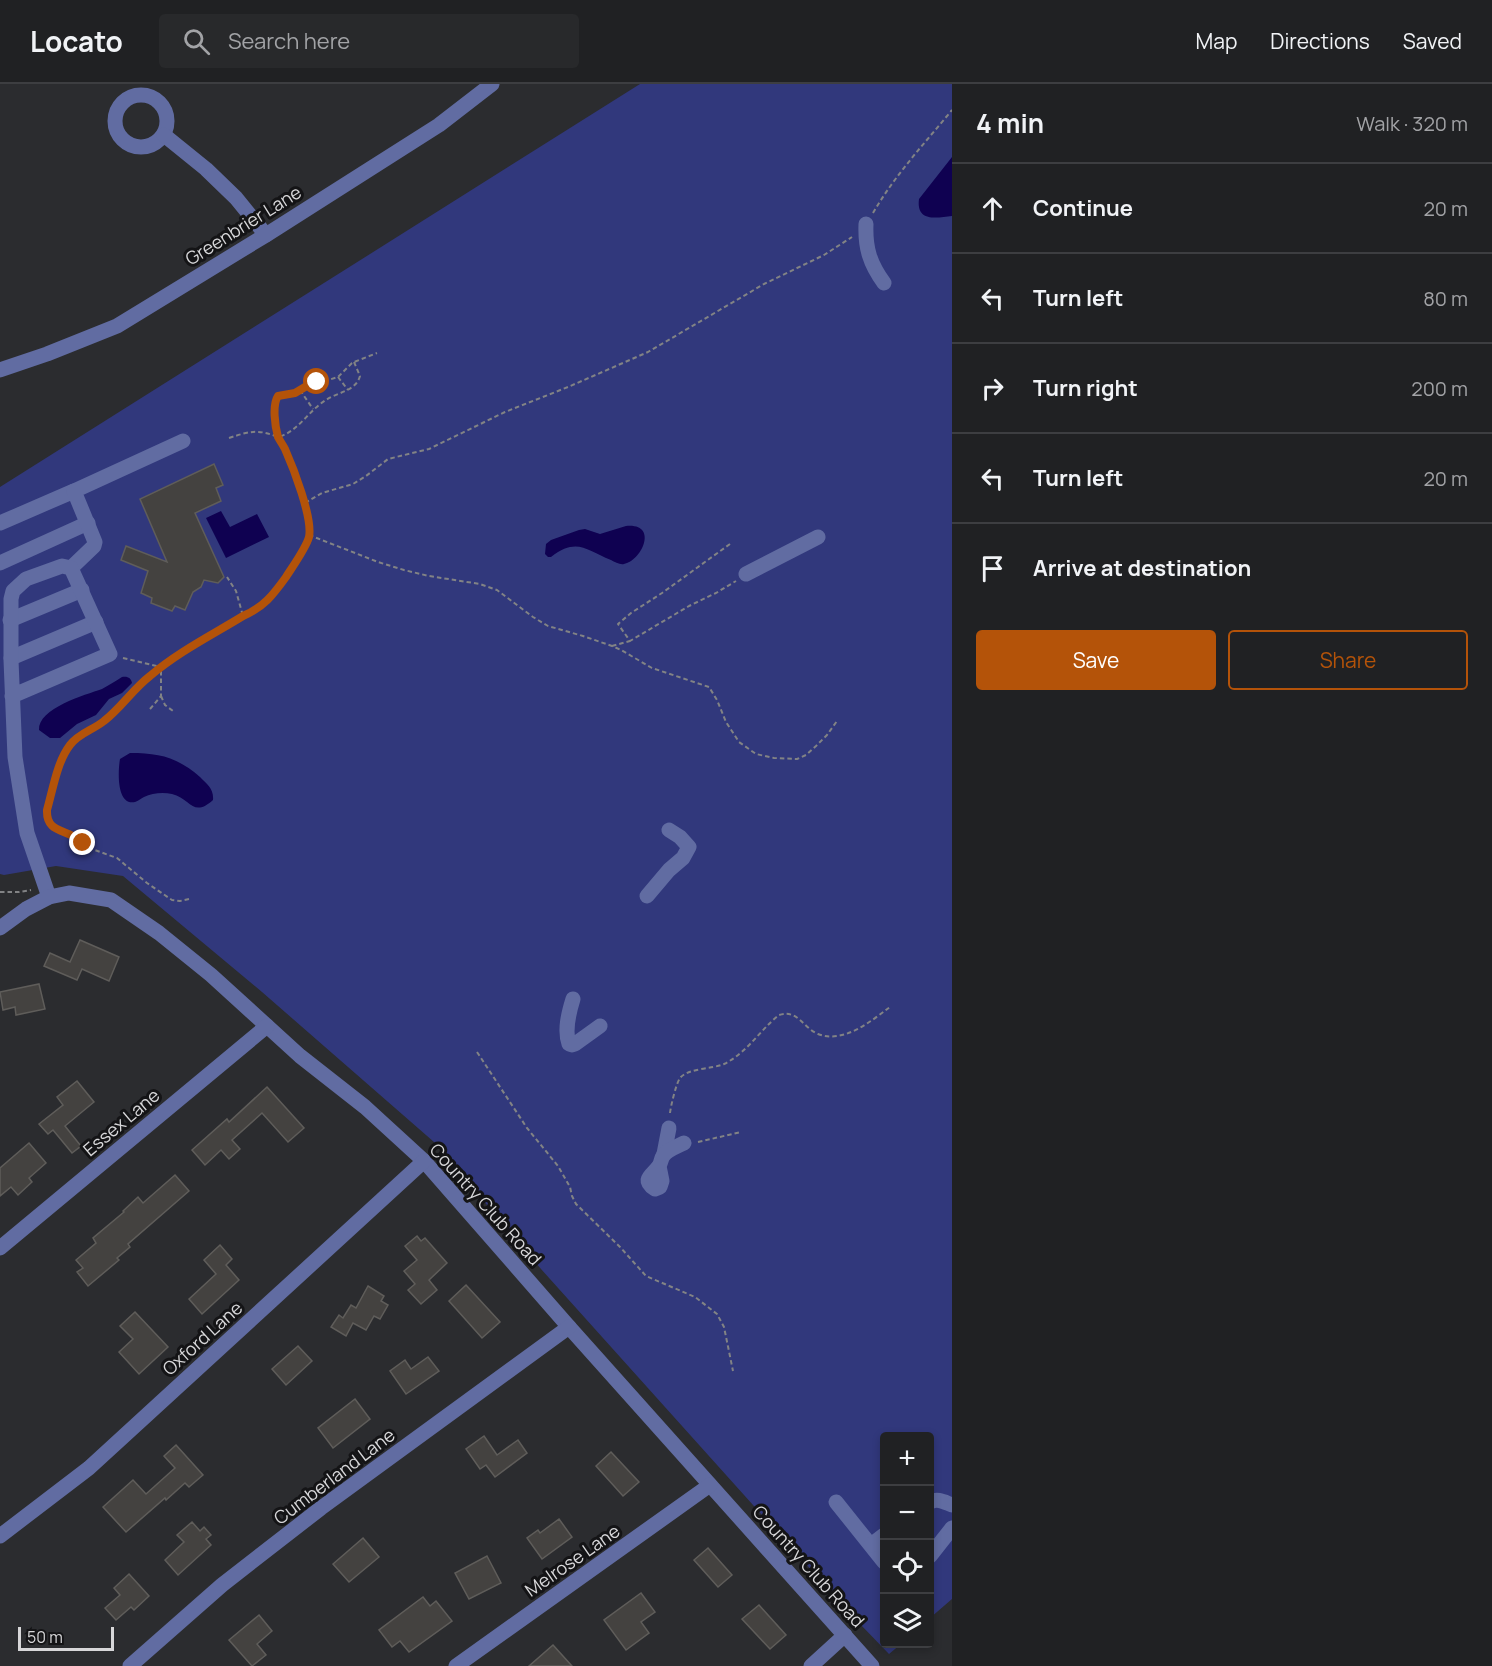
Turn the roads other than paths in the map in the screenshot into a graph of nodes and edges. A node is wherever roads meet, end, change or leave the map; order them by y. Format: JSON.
{"nodes":[{"id":1,"x":492,"y":84,"type":"edge"},
{"id":2,"x":164,"y":135,"type":"dead end"},
{"id":3,"x":866,"y":224,"type":"road end"},
{"id":4,"x":266,"y":235,"type":"junction"},
{"id":5,"x":884,"y":283,"type":"dead end"},
{"id":6,"x":0,"y":370,"type":"edge"},
{"id":7,"x":183,"y":441,"type":"dead end"},
{"id":8,"x":74,"y":491,"type":"junction"},
{"id":9,"x":0,"y":523,"type":"edge"},
{"id":10,"x":88,"y":523,"type":"junction"},
{"id":11,"x":818,"y":537,"type":"dead end"},
{"id":12,"x":0,"y":563,"type":"edge"},
{"id":13,"x":71,"y":568,"type":"junction"},
{"id":14,"x":746,"y":574,"type":"road end"},
{"id":15,"x":82,"y":590,"type":"junction"},
{"id":16,"x":10,"y":620,"type":"junction"},
{"id":17,"x":96,"y":622,"type":"junction"},
{"id":18,"x":11,"y":658,"type":"junction"},
{"id":19,"x":12,"y":696,"type":"junction"},
{"id":20,"x":669,"y":830,"type":"dead end"},
{"id":21,"x":646,"y":896,"type":"dead end"},
{"id":22,"x":49,"y":897,"type":"junction"},
{"id":23,"x":0,"y":928,"type":"edge"},
{"id":24,"x":573,"y":999,"type":"dead end"},
{"id":25,"x":267,"y":1026,"type":"junction"},
{"id":26,"x":600,"y":1026,"type":"dead end"},
{"id":27,"x":669,"y":1128,"type":"road end"},
{"id":28,"x":684,"y":1143,"type":"road end"},
{"id":29,"x":424,"y":1161,"type":"junction"},
{"id":30,"x":0,"y":1248,"type":"edge"},
{"id":31,"x":569,"y":1327,"type":"junction"},
{"id":32,"x":710,"y":1485,"type":"junction"},
{"id":33,"x":934,"y":1499,"type":"edge"},
{"id":34,"x":836,"y":1502,"type":"dead end"},
{"id":35,"x":952,"y":1505,"type":"edge"},
{"id":36,"x":952,"y":1528,"type":"edge"},
{"id":37,"x":0,"y":1536,"type":"edge"},
{"id":38,"x":880,"y":1539,"type":"edge"},
{"id":39,"x":871,"y":1545,"type":"junction"},
{"id":40,"x":934,"y":1551,"type":"edge"},
{"id":41,"x":880,"y":1556,"type":"edge"},
{"id":42,"x":845,"y":1635,"type":"junction"},
{"id":43,"x":130,"y":1666,"type":"edge"},
{"id":44,"x":456,"y":1666,"type":"edge"},
{"id":45,"x":811,"y":1666,"type":"edge"},
{"id":46,"x":872,"y":1666,"type":"edge"}],
"edges":[{"from":1,"to":4,"type":"street","name":"Greenbrier Lane"},
{"from":2,"to":4,"type":"street"},
{"from":3,"to":5,"type":"street"},
{"from":4,"to":6,"type":"street","name":"Greenbrier Lane"},
{"from":7,"to":8,"type":"street"},
{"from":8,"to":9,"type":"street"},
{"from":8,"to":10,"type":"street"},
{"from":10,"to":12,"type":"street"},
{"from":10,"to":13,"type":"street"},
{"from":11,"to":14,"type":"street"},
{"from":13,"to":15,"type":"street"},
{"from":13,"to":16,"type":"street"},
{"from":15,"to":16,"type":"street"},
{"from":15,"to":17,"type":"street"},
{"from":16,"to":18,"type":"street"},
{"from":17,"to":18,"type":"street"},
{"from":17,"to":19,"type":"street"},
{"from":18,"to":19,"type":"street"},
{"from":19,"to":22,"type":"street"},
{"from":20,"to":21,"type":"street"},
{"from":22,"to":23,"type":"street","name":"Country Club Road"},
{"from":22,"to":25,"type":"street","name":"Country Club Road"},
{"from":24,"to":26,"type":"street"},
{"from":25,"to":29,"type":"street","name":"Country Club Road"},
{"from":25,"to":30,"type":"street","name":"Essex Lane"},
{"from":27,"to":28,"type":"street"},
{"from":29,"to":31,"type":"street","name":"Country Club Road"},
{"from":29,"to":37,"type":"street","name":"Oxford Lane"},
{"from":31,"to":32,"type":"street","name":"Country Club Road"},
{"from":31,"to":43,"type":"street","name":"Cumberland Lane"},
{"from":32,"to":42,"type":"street","name":"Country Club Road"},
{"from":32,"to":44,"type":"street","name":"Melrose Lane"},
{"from":33,"to":35,"type":"street"},
{"from":34,"to":39,"type":"street"},
{"from":36,"to":40,"type":"street"},
{"from":38,"to":39,"type":"street"},
{"from":39,"to":41,"type":"street"},
{"from":42,"to":45,"type":"street"},
{"from":42,"to":46,"type":"street","name":"Country Club Road"}]}
